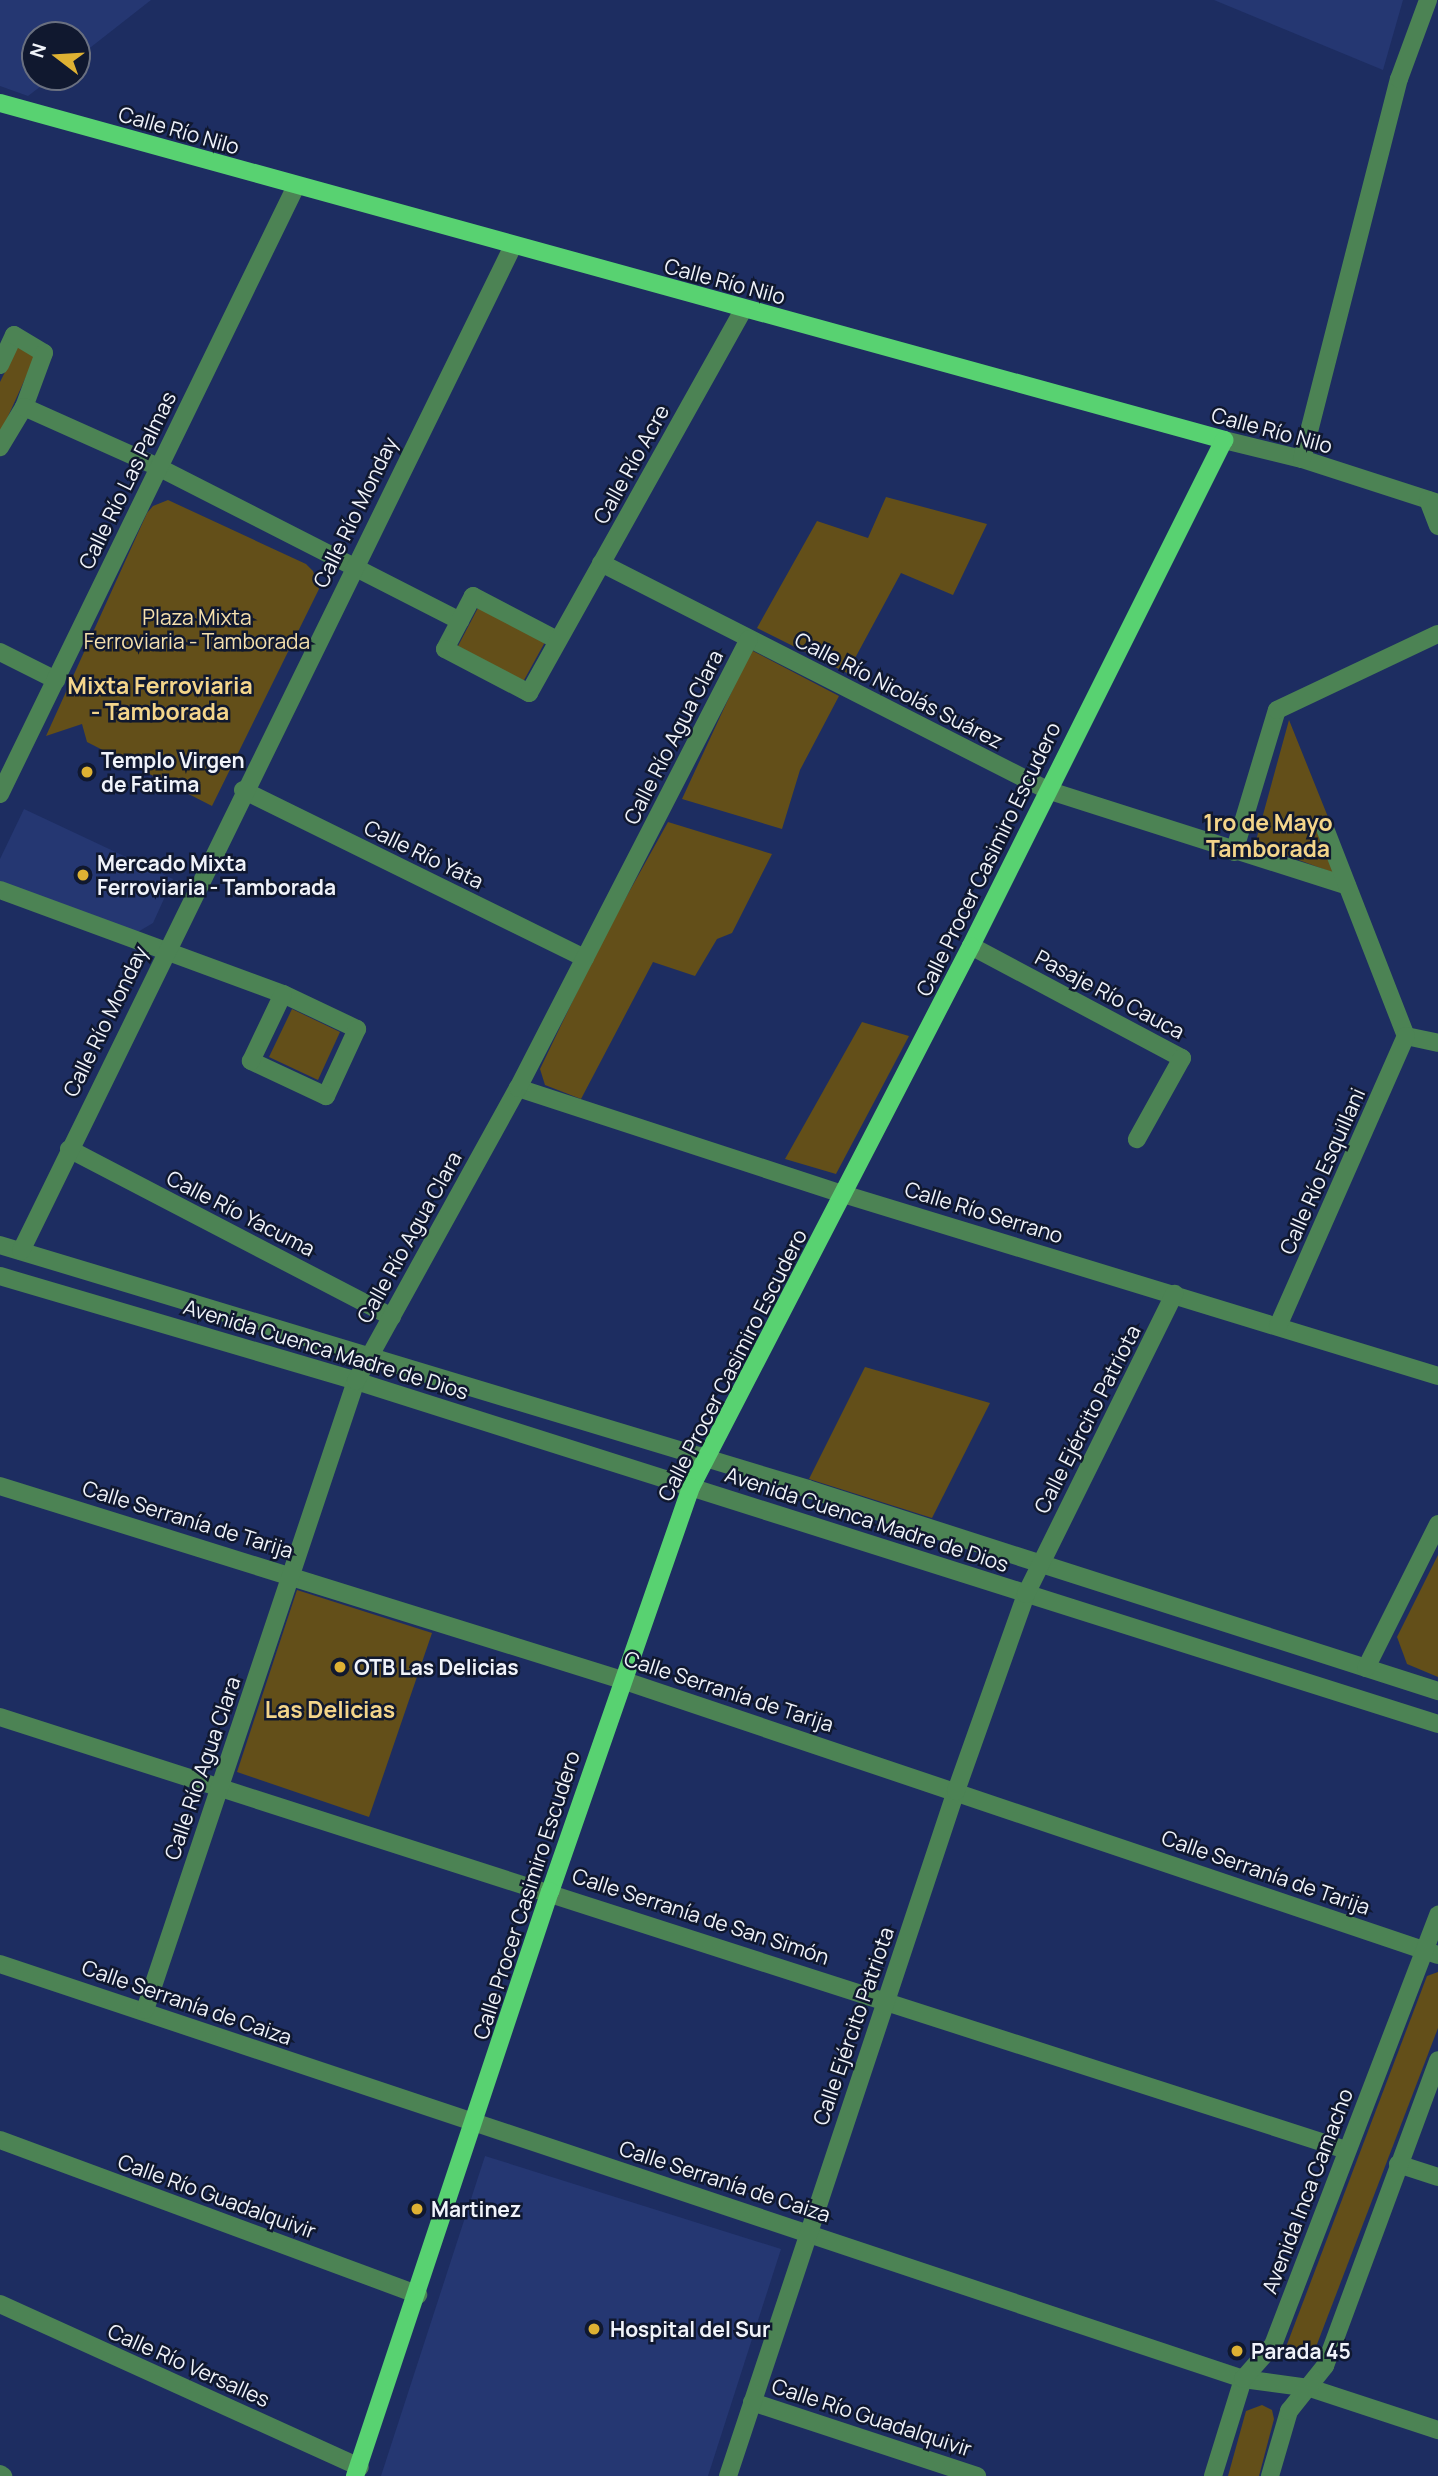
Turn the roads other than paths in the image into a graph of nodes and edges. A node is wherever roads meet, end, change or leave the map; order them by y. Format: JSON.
{"nodes":[{"id":1,"x":1428,"y":0,"type":"edge"},
{"id":2,"x":0,"y":103,"type":"edge"},
{"id":3,"x":296,"y":186,"type":"junction"},
{"id":4,"x":512,"y":248,"type":"junction"},
{"id":5,"x":743,"y":310,"type":"junction"},
{"id":6,"x":0,"y":365,"type":"edge"},
{"id":7,"x":24,"y":407,"type":"junction"},
{"id":8,"x":1224,"y":440,"type":"junction"},
{"id":9,"x":0,"y":447,"type":"edge"},
{"id":10,"x":1302,"y":459,"type":"junction"},
{"id":11,"x":158,"y":467,"type":"junction"},
{"id":12,"x":1433,"y":501,"type":"edge"},
{"id":13,"x":1438,"y":526,"type":"edge"},
{"id":14,"x":601,"y":563,"type":"junction"},
{"id":15,"x":354,"y":565,"type":"junction"},
{"id":16,"x":460,"y":621,"type":"junction"},
{"id":17,"x":1438,"y":634,"type":"edge"},
{"id":18,"x":749,"y":639,"type":"junction"},
{"id":19,"x":557,"y":640,"type":"junction"},
{"id":20,"x":0,"y":652,"type":"edge"},
{"id":21,"x":56,"y":680,"type":"junction"},
{"id":22,"x":243,"y":790,"type":"junction"},
{"id":23,"x":1047,"y":790,"type":"junction"},
{"id":24,"x":0,"y":794,"type":"edge"},
{"id":25,"x":1326,"y":831,"type":"dead end"},
{"id":26,"x":1234,"y":852,"type":"junction"},
{"id":27,"x":1347,"y":886,"type":"junction"},
{"id":28,"x":0,"y":890,"type":"edge"},
{"id":29,"x":971,"y":946,"type":"junction"},
{"id":30,"x":164,"y":952,"type":"junction"},
{"id":31,"x":585,"y":958,"type":"junction"},
{"id":32,"x":283,"y":994,"type":"junction"},
{"id":33,"x":1406,"y":1036,"type":"junction"},
{"id":34,"x":1438,"y":1043,"type":"edge"},
{"id":35,"x":519,"y":1088,"type":"junction"},
{"id":36,"x":1137,"y":1139,"type":"dead end"},
{"id":37,"x":69,"y":1149,"type":"junction"},
{"id":38,"x":843,"y":1194,"type":"junction"},
{"id":39,"x":0,"y":1245,"type":"edge"},
{"id":40,"x":21,"y":1251,"type":"junction"},
{"id":41,"x":0,"y":1276,"type":"edge"},
{"id":42,"x":1174,"y":1294,"type":"junction"},
{"id":43,"x":392,"y":1317,"type":"junction"},
{"id":44,"x":1278,"y":1326,"type":"junction"},
{"id":45,"x":366,"y":1358,"type":"junction"},
{"id":46,"x":1438,"y":1376,"type":"edge"},
{"id":47,"x":356,"y":1381,"type":"junction"},
{"id":48,"x":709,"y":1459,"type":"junction"},
{"id":49,"x":0,"y":1486,"type":"edge"},
{"id":50,"x":691,"y":1488,"type":"junction"},
{"id":51,"x":1438,"y":1524,"type":"edge"},
{"id":52,"x":1039,"y":1564,"type":"junction"},
{"id":53,"x":292,"y":1573,"type":"junction"},
{"id":54,"x":1026,"y":1594,"type":"junction"},
{"id":55,"x":1366,"y":1668,"type":"junction"},
{"id":56,"x":622,"y":1680,"type":"junction"},
{"id":57,"x":1438,"y":1691,"type":"edge"},
{"id":58,"x":0,"y":1717,"type":"edge"},
{"id":59,"x":1438,"y":1724,"type":"edge"},
{"id":60,"x":221,"y":1785,"type":"junction"},
{"id":61,"x":956,"y":1791,"type":"junction"},
{"id":62,"x":550,"y":1891,"type":"junction"},
{"id":63,"x":1438,"y":1915,"type":"edge"},
{"id":64,"x":1432,"y":1953,"type":"edge"},
{"id":65,"x":0,"y":1964,"type":"edge"},
{"id":66,"x":886,"y":1999,"type":"junction"},
{"id":67,"x":145,"y":2010,"type":"junction"},
{"id":68,"x":1438,"y":2060,"type":"edge"},
{"id":69,"x":474,"y":2125,"type":"junction"},
{"id":70,"x":0,"y":2140,"type":"edge"},
{"id":71,"x":1346,"y":2150,"type":"junction"},
{"id":72,"x":1398,"y":2164,"type":"junction"},
{"id":73,"x":1438,"y":2178,"type":"edge"},
{"id":74,"x":808,"y":2232,"type":"junction"},
{"id":75,"x":418,"y":2295,"type":"junction"},
{"id":76,"x":0,"y":2304,"type":"edge"},
{"id":77,"x":1243,"y":2379,"type":"junction"},
{"id":78,"x":1310,"y":2388,"type":"junction"},
{"id":79,"x":752,"y":2402,"type":"junction"},
{"id":80,"x":1438,"y":2430,"type":"edge"},
{"id":81,"x":357,"y":2471,"type":"edge"},
{"id":82,"x":728,"y":2476,"type":"edge"},
{"id":83,"x":977,"y":2476,"type":"edge"},
{"id":84,"x":1213,"y":2476,"type":"edge"},
{"id":85,"x":1270,"y":2476,"type":"edge"}],
"edges":[{"from":1,"to":10,"type":"street"},
{"from":2,"to":3,"type":"main road","name":"Calle Río Nilo"},
{"from":3,"to":4,"type":"main road","name":"Calle Río Nilo"},
{"from":3,"to":11,"type":"street","name":"Calle Río Las Palmas"},
{"from":4,"to":5,"type":"main road","name":"Calle Río Nilo"},
{"from":4,"to":15,"type":"street","name":"Calle Río Monday"},
{"from":5,"to":8,"type":"main road","name":"Calle Río Nilo"},
{"from":5,"to":14,"type":"street","name":"Calle Río Acre"},
{"from":6,"to":7,"type":"street"},
{"from":7,"to":9,"type":"street"},
{"from":7,"to":11,"type":"street"},
{"from":8,"to":10,"type":"street","name":"Calle Río Nilo"},
{"from":8,"to":23,"type":"main road","name":"Calle Procer Casimiro Escudero"},
{"from":10,"to":12,"type":"street","name":"Calle Río Nilo"},
{"from":11,"to":15,"type":"street"},
{"from":11,"to":21,"type":"street","name":"Calle Río Las Palmas"},
{"from":12,"to":13,"type":"street"},
{"from":14,"to":18,"type":"street","name":"Calle Río Nicolás Suárez"},
{"from":14,"to":19,"type":"street","name":"Calle Río Acre"},
{"from":15,"to":16,"type":"street"},
{"from":15,"to":22,"type":"street","name":"Calle Río Monday"},
{"from":16,"to":19,"type":"street"},
{"from":16,"to":19,"type":"street"},
{"from":17,"to":26,"type":"street"},
{"from":18,"to":23,"type":"street","name":"Calle Río Nicolás Suárez"},
{"from":18,"to":31,"type":"street","name":"Calle Río Agua Clara"},
{"from":20,"to":21,"type":"street"},
{"from":21,"to":24,"type":"street","name":"Calle Río Las Palmas"},
{"from":22,"to":30,"type":"street","name":"Calle Río Monday"},
{"from":22,"to":31,"type":"street","name":"Calle Río Yata"},
{"from":23,"to":26,"type":"street","name":"Calle Río Nicolás Suárez"},
{"from":23,"to":29,"type":"main road","name":"Calle Procer Casimiro Escudero"},
{"from":25,"to":27,"type":"street"},
{"from":26,"to":27,"type":"street","name":"Calle Río Nicolás Suárez"},
{"from":27,"to":33,"type":"street"},
{"from":28,"to":30,"type":"street"},
{"from":29,"to":36,"type":"street","name":"Pasaje Río Cauca"},
{"from":29,"to":38,"type":"main road","name":"Calle Procer Casimiro Escudero"},
{"from":30,"to":32,"type":"street"},
{"from":30,"to":37,"type":"street","name":"Calle Río Monday"},
{"from":31,"to":35,"type":"street","name":"Calle Río Agua Clara"},
{"from":32,"to":32,"type":"street"},
{"from":33,"to":34,"type":"street"},
{"from":33,"to":44,"type":"street","name":"Calle Río Esquillani"},
{"from":35,"to":38,"type":"street","name":"Calle Río Serrano"},
{"from":35,"to":43,"type":"street","name":"Calle Río Agua Clara"},
{"from":37,"to":40,"type":"street","name":"Calle Río Monday"},
{"from":37,"to":43,"type":"street","name":"Calle Río Yacuma"},
{"from":38,"to":42,"type":"street","name":"Calle Río Serrano"},
{"from":38,"to":48,"type":"main road","name":"Calle Procer Casimiro Escudero"},
{"from":39,"to":40,"type":"street","name":"Avenida Cuenca Madre de Dios"},
{"from":40,"to":45,"type":"street","name":"Avenida Cuenca Madre de Dios"},
{"from":41,"to":47,"type":"street","name":"Avenida Cuenca Madre de Dios"},
{"from":42,"to":44,"type":"street","name":"Calle Río Serrano"},
{"from":42,"to":52,"type":"street","name":"Calle Ejército Patriota"},
{"from":43,"to":45,"type":"street","name":"Calle Río Agua Clara"},
{"from":44,"to":46,"type":"street","name":"Calle Río Serrano"},
{"from":45,"to":47,"type":"street","name":"Calle Río Agua Clara"},
{"from":45,"to":48,"type":"street","name":"Avenida Cuenca Madre de Dios"},
{"from":47,"to":50,"type":"street","name":"Avenida Cuenca Madre de Dios"},
{"from":47,"to":53,"type":"street","name":"Calle Río Agua Clara"},
{"from":48,"to":50,"type":"main road","name":"Calle Procer Casimiro Escudero"},
{"from":48,"to":52,"type":"street","name":"Avenida Cuenca Madre de Dios"},
{"from":49,"to":53,"type":"street","name":"Calle Serranía de Tarija"},
{"from":50,"to":54,"type":"street","name":"Avenida Cuenca Madre de Dios"},
{"from":50,"to":56,"type":"main road","name":"Calle Procer Casimiro Escudero"},
{"from":51,"to":55,"type":"street"},
{"from":52,"to":54,"type":"street","name":"Calle Ejército Patriota"},
{"from":52,"to":55,"type":"street","name":"Avenida Cuenca Madre de Dios"},
{"from":53,"to":56,"type":"street","name":"Calle Serranía de Tarija"},
{"from":53,"to":60,"type":"street","name":"Calle Río Agua Clara"},
{"from":54,"to":59,"type":"street","name":"Avenida Cuenca Madre de Dios"},
{"from":54,"to":61,"type":"street","name":"Calle Ejército Patriota"},
{"from":55,"to":57,"type":"street","name":"Avenida Cuenca Madre de Dios"},
{"from":56,"to":61,"type":"street","name":"Calle Serranía de Tarija"},
{"from":56,"to":62,"type":"main road","name":"Calle Procer Casimiro Escudero"},
{"from":58,"to":60,"type":"street","name":"Calle Serranía de San Simón"},
{"from":60,"to":62,"type":"street","name":"Calle Serranía de San Simón"},
{"from":60,"to":67,"type":"street","name":"Calle Río Agua Clara"},
{"from":61,"to":64,"type":"street","name":"Calle Serranía de Tarija"},
{"from":61,"to":66,"type":"street","name":"Calle Ejército Patriota"},
{"from":62,"to":66,"type":"street","name":"Calle Serranía de San Simón"},
{"from":62,"to":69,"type":"main road","name":"Calle Procer Casimiro Escudero"},
{"from":63,"to":64,"type":"street","name":"Avenida Inca Camacho"},
{"from":64,"to":71,"type":"street","name":"Avenida Inca Camacho"},
{"from":65,"to":67,"type":"street","name":"Calle Serranía de Caiza"},
{"from":66,"to":71,"type":"street","name":"Calle Serranía de San Simón"},
{"from":66,"to":74,"type":"street","name":"Calle Ejército Patriota"},
{"from":67,"to":69,"type":"street","name":"Calle Serranía de Caiza"},
{"from":68,"to":72,"type":"street"},
{"from":69,"to":74,"type":"street","name":"Calle Serranía de Caiza"},
{"from":69,"to":75,"type":"main road","name":"Calle Procer Casimiro Escudero"},
{"from":70,"to":75,"type":"street","name":"Calle Río Guadalquivir"},
{"from":71,"to":77,"type":"street","name":"Avenida Inca Camacho"},
{"from":72,"to":73,"type":"street"},
{"from":72,"to":78,"type":"street"},
{"from":74,"to":77,"type":"street","name":"Calle Serranía de Caiza"},
{"from":74,"to":79,"type":"street","name":"Calle Ejército Patriota"},
{"from":75,"to":81,"type":"main road","name":"Calle Procer Casimiro Escudero"},
{"from":76,"to":81,"type":"street","name":"Calle Río Versalles"},
{"from":77,"to":78,"type":"street","name":"Calle Serranía de Caiza"},
{"from":77,"to":84,"type":"street","name":"Avenida Inca Camacho"},
{"from":78,"to":80,"type":"street","name":"Calle Serranía de Caiza"},
{"from":78,"to":85,"type":"street"},
{"from":79,"to":82,"type":"street","name":"Calle Ejército Patriota"},
{"from":79,"to":83,"type":"street","name":"Calle Río Guadalquivir"}]}
